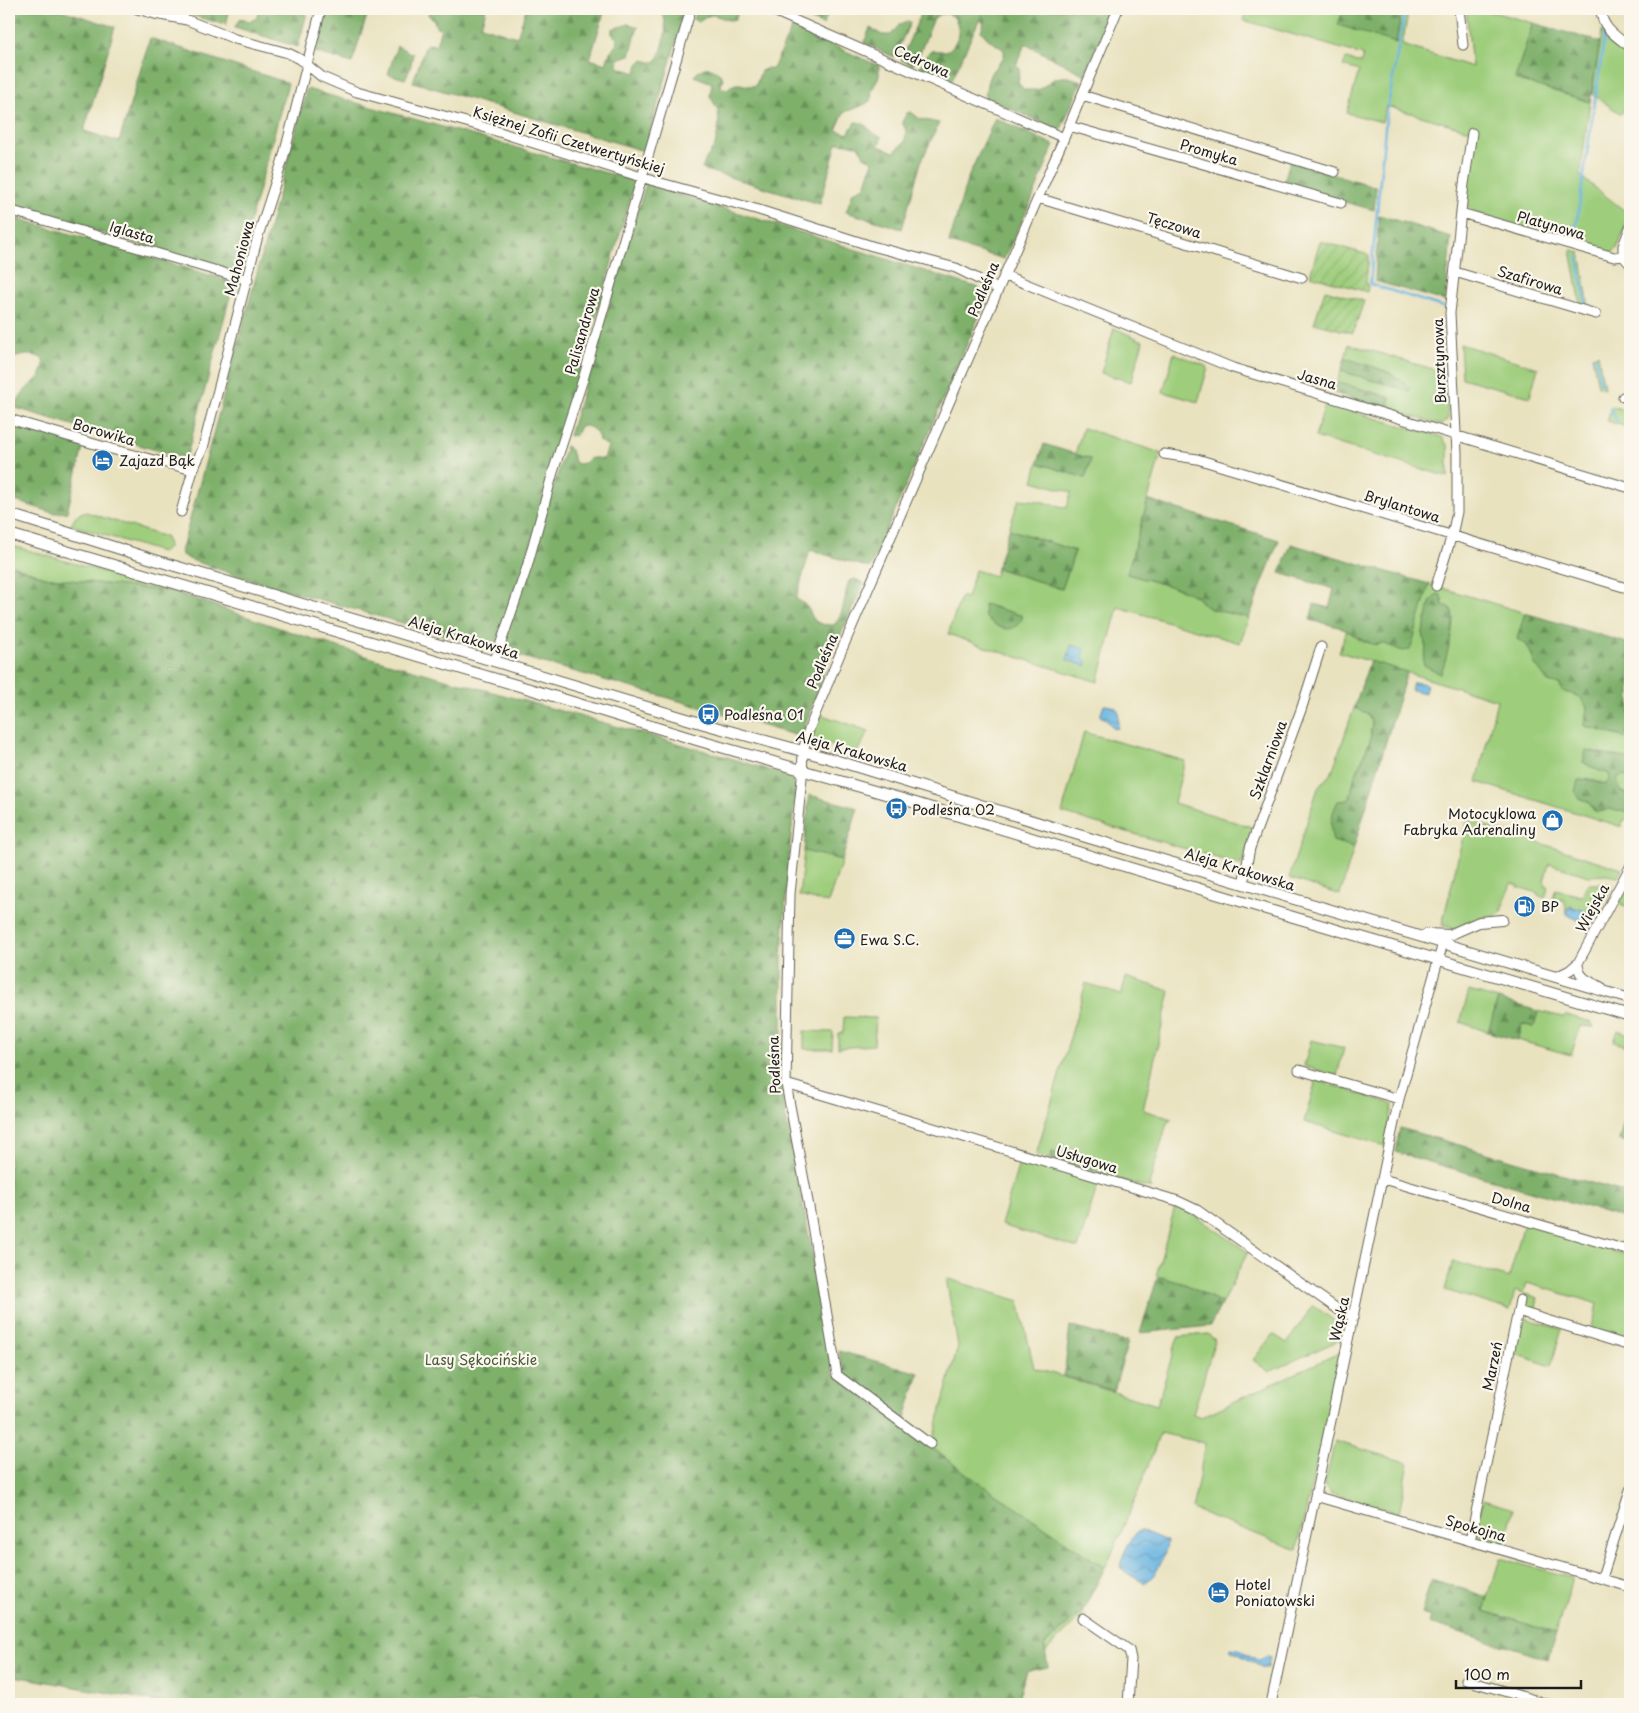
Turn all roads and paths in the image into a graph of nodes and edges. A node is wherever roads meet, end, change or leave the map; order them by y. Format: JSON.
{"nodes":[{"id":1,"x":137,"y":9,"type":"edge"},
{"id":2,"x":321,"y":9,"type":"edge"},
{"id":3,"x":691,"y":9,"type":"edge"},
{"id":4,"x":769,"y":9,"type":"edge"},
{"id":5,"x":1459,"y":9,"type":"edge"},
{"id":6,"x":1599,"y":9,"type":"edge"},
{"id":7,"x":1116,"y":10,"type":"edge"},
{"id":8,"x":1463,"y":45,"type":"dead end"},
{"id":9,"x":1630,"y":47,"type":"edge"},
{"id":10,"x":307,"y":65,"type":"junction"},
{"id":11,"x":1082,"y":96,"type":"junction"},
{"id":12,"x":1070,"y":126,"type":"junction"},
{"id":13,"x":1472,"y":133,"type":"dead end"},
{"id":14,"x":1064,"y":138,"type":"junction"},
{"id":15,"x":1335,"y":172,"type":"dead end"},
{"id":16,"x":642,"y":176,"type":"junction"},
{"id":17,"x":1038,"y":198,"type":"junction"},
{"id":18,"x":1340,"y":203,"type":"dead end"},
{"id":19,"x":9,"y":210,"type":"edge"},
{"id":20,"x":1461,"y":213,"type":"junction"},
{"id":21,"x":1630,"y":228,"type":"edge"},
{"id":22,"x":1623,"y":256,"type":"junction"},
{"id":23,"x":1630,"y":264,"type":"edge"},
{"id":24,"x":1455,"y":272,"type":"junction"},
{"id":25,"x":1004,"y":275,"type":"junction"},
{"id":26,"x":1302,"y":278,"type":"dead end"},
{"id":27,"x":248,"y":280,"type":"junction"},
{"id":28,"x":998,"y":289,"type":"junction"},
{"id":29,"x":1596,"y":314,"type":"dead end"},
{"id":30,"x":9,"y":419,"type":"edge"},
{"id":31,"x":1455,"y":434,"type":"junction"},
{"id":32,"x":1164,"y":454,"type":"dead end"},
{"id":33,"x":193,"y":470,"type":"junction"},
{"id":34,"x":1630,"y":488,"type":"edge"},
{"id":35,"x":181,"y":512,"type":"dead end"},
{"id":36,"x":9,"y":514,"type":"edge"},
{"id":37,"x":9,"y":534,"type":"edge"},
{"id":38,"x":1452,"y":535,"type":"junction"},
{"id":39,"x":1436,"y":586,"type":"dead end"},
{"id":40,"x":1630,"y":589,"type":"edge"},
{"id":41,"x":1321,"y":647,"type":"dead end"},
{"id":42,"x":495,"y":660,"type":"junction"},
{"id":43,"x":803,"y":751,"type":"junction"},
{"id":44,"x":802,"y":772,"type":"junction"},
{"id":45,"x":1630,"y":867,"type":"edge"},
{"id":46,"x":1243,"y":884,"type":"junction"},
{"id":47,"x":1502,"y":920,"type":"dead end"},
{"id":48,"x":1409,"y":933,"type":"junction"},
{"id":49,"x":1443,"y":943,"type":"junction"},
{"id":50,"x":1439,"y":960,"type":"junction"},
{"id":51,"x":1578,"y":963,"type":"junction"},
{"id":52,"x":1556,"y":976,"type":"junction"},
{"id":53,"x":1618,"y":995,"type":"junction"},
{"id":54,"x":1630,"y":999,"type":"edge"},
{"id":55,"x":1628,"y":1016,"type":"edge"},
{"id":56,"x":1299,"y":1070,"type":"dead end"},
{"id":57,"x":786,"y":1084,"type":"junction"},
{"id":58,"x":1400,"y":1099,"type":"junction"},
{"id":59,"x":1383,"y":1179,"type":"junction"},
{"id":60,"x":1630,"y":1251,"type":"edge"},
{"id":61,"x":1520,"y":1300,"type":"dead end"},
{"id":62,"x":1518,"y":1311,"type":"junction"},
{"id":63,"x":1354,"y":1316,"type":"junction"},
{"id":64,"x":1630,"y":1346,"type":"edge"},
{"id":65,"x":930,"y":1444,"type":"dead end"},
{"id":66,"x":1630,"y":1490,"type":"edge"},
{"id":67,"x":1315,"y":1496,"type":"junction"},
{"id":68,"x":1470,"y":1541,"type":"junction"},
{"id":69,"x":1602,"y":1578,"type":"junction"},
{"id":70,"x":1630,"y":1587,"type":"edge"},
{"id":71,"x":1084,"y":1618,"type":"dead end"},
{"id":72,"x":1466,"y":1680,"type":"dead end"},
{"id":73,"x":1128,"y":1704,"type":"edge"},
{"id":74,"x":1270,"y":1704,"type":"edge"},
{"id":75,"x":1548,"y":1704,"type":"edge"}],
"edges":[{"from":1,"to":10,"type":"street","name":"Księżnej Zofii Czetwertyńskiej"},
{"from":2,"to":10,"type":"street","name":"Mahoniowa"},
{"from":3,"to":16,"type":"street","name":"Palisandrowa"},
{"from":4,"to":14,"type":"street","name":"Cedrowa"},
{"from":5,"to":8,"type":"street"},
{"from":6,"to":9,"type":"street"},
{"from":7,"to":11,"type":"street","name":"Podleśna"},
{"from":10,"to":16,"type":"street","name":"Księżnej Zofii Czetwertyńskiej"},
{"from":10,"to":27,"type":"street","name":"Mahoniowa"},
{"from":11,"to":12,"type":"street","name":"Podleśna"},
{"from":11,"to":15,"type":"street"},
{"from":12,"to":14,"type":"street","name":"Podleśna"},
{"from":12,"to":18,"type":"street","name":"Promyka"},
{"from":13,"to":20,"type":"street","name":"Bursztynowa"},
{"from":14,"to":17,"type":"street","name":"Podleśna"},
{"from":16,"to":28,"type":"street","name":"Księżnej Zofii Czetwertyńskiej"},
{"from":16,"to":42,"type":"street","name":"Palisandrowa"},
{"from":17,"to":25,"type":"street","name":"Podleśna"},
{"from":17,"to":26,"type":"street","name":"Tęczowa"},
{"from":19,"to":27,"type":"street","name":"Iglasta"},
{"from":20,"to":22,"type":"street","name":"Platynowa"},
{"from":20,"to":24,"type":"street","name":"Bursztynowa"},
{"from":21,"to":22,"type":"street"},
{"from":22,"to":23,"type":"street"},
{"from":24,"to":29,"type":"street","name":"Szafirowa"},
{"from":24,"to":31,"type":"street","name":"Bursztynowa"},
{"from":25,"to":28,"type":"street","name":"Podleśna"},
{"from":25,"to":31,"type":"street","name":"Jasna"},
{"from":27,"to":33,"type":"street","name":"Mahoniowa"},
{"from":28,"to":43,"type":"street","name":"Podleśna"},
{"from":30,"to":33,"type":"street","name":"Borowika"},
{"from":31,"to":34,"type":"street","name":"Jasna"},
{"from":31,"to":38,"type":"street","name":"Bursztynowa"},
{"from":32,"to":38,"type":"street","name":"Brylantowa"},
{"from":33,"to":35,"type":"street","name":"Mahoniowa"},
{"from":36,"to":42,"type":"main road","name":"Aleja Krakowska"},
{"from":37,"to":44,"type":"main road"},
{"from":38,"to":39,"type":"street","name":"Bursztynowa"},
{"from":38,"to":40,"type":"street","name":"Brylantowa"},
{"from":41,"to":46,"type":"street","name":"Szklarniowa"},
{"from":42,"to":43,"type":"main road","name":"Aleja Krakowska"},
{"from":43,"to":44,"type":"street","name":"Podleśna"},
{"from":43,"to":46,"type":"main road","name":"Aleja Krakowska"},
{"from":44,"to":50,"type":"main road"},
{"from":44,"to":57,"type":"street","name":"Podleśna"},
{"from":45,"to":51,"type":"street","name":"Wiejska"},
{"from":46,"to":48,"type":"main road","name":"Aleja Krakowska"},
{"from":47,"to":48,"type":"main road"},
{"from":48,"to":49,"type":"main road","name":"Aleja Krakowska"},
{"from":49,"to":50,"type":"street","name":"Wąska"},
{"from":49,"to":52,"type":"main road","name":"Aleja Krakowska"},
{"from":50,"to":55,"type":"main road"},
{"from":50,"to":58,"type":"street","name":"Wąska"},
{"from":51,"to":52,"type":"street"},
{"from":51,"to":53,"type":"street"},
{"from":52,"to":53,"type":"main road","name":"Aleja Krakowska"},
{"from":53,"to":54,"type":"main road","name":"Aleja Krakowska"},
{"from":56,"to":58,"type":"street"},
{"from":57,"to":63,"type":"street","name":"Usługowa"},
{"from":57,"to":65,"type":"street","name":"Podleśna"},
{"from":58,"to":59,"type":"street","name":"Wąska"},
{"from":59,"to":60,"type":"street","name":"Dolna"},
{"from":59,"to":63,"type":"street","name":"Wąska"},
{"from":61,"to":62,"type":"street","name":"Marzeń"},
{"from":62,"to":64,"type":"street"},
{"from":62,"to":68,"type":"street","name":"Marzeń"},
{"from":63,"to":67,"type":"street","name":"Wąska"},
{"from":66,"to":69,"type":"street"},
{"from":67,"to":68,"type":"street","name":"Spokojna"},
{"from":67,"to":74,"type":"street","name":"Wąska"},
{"from":68,"to":69,"type":"street","name":"Spokojna"},
{"from":69,"to":70,"type":"street","name":"Spokojna"},
{"from":71,"to":73,"type":"street"},
{"from":72,"to":75,"type":"street"}]}
